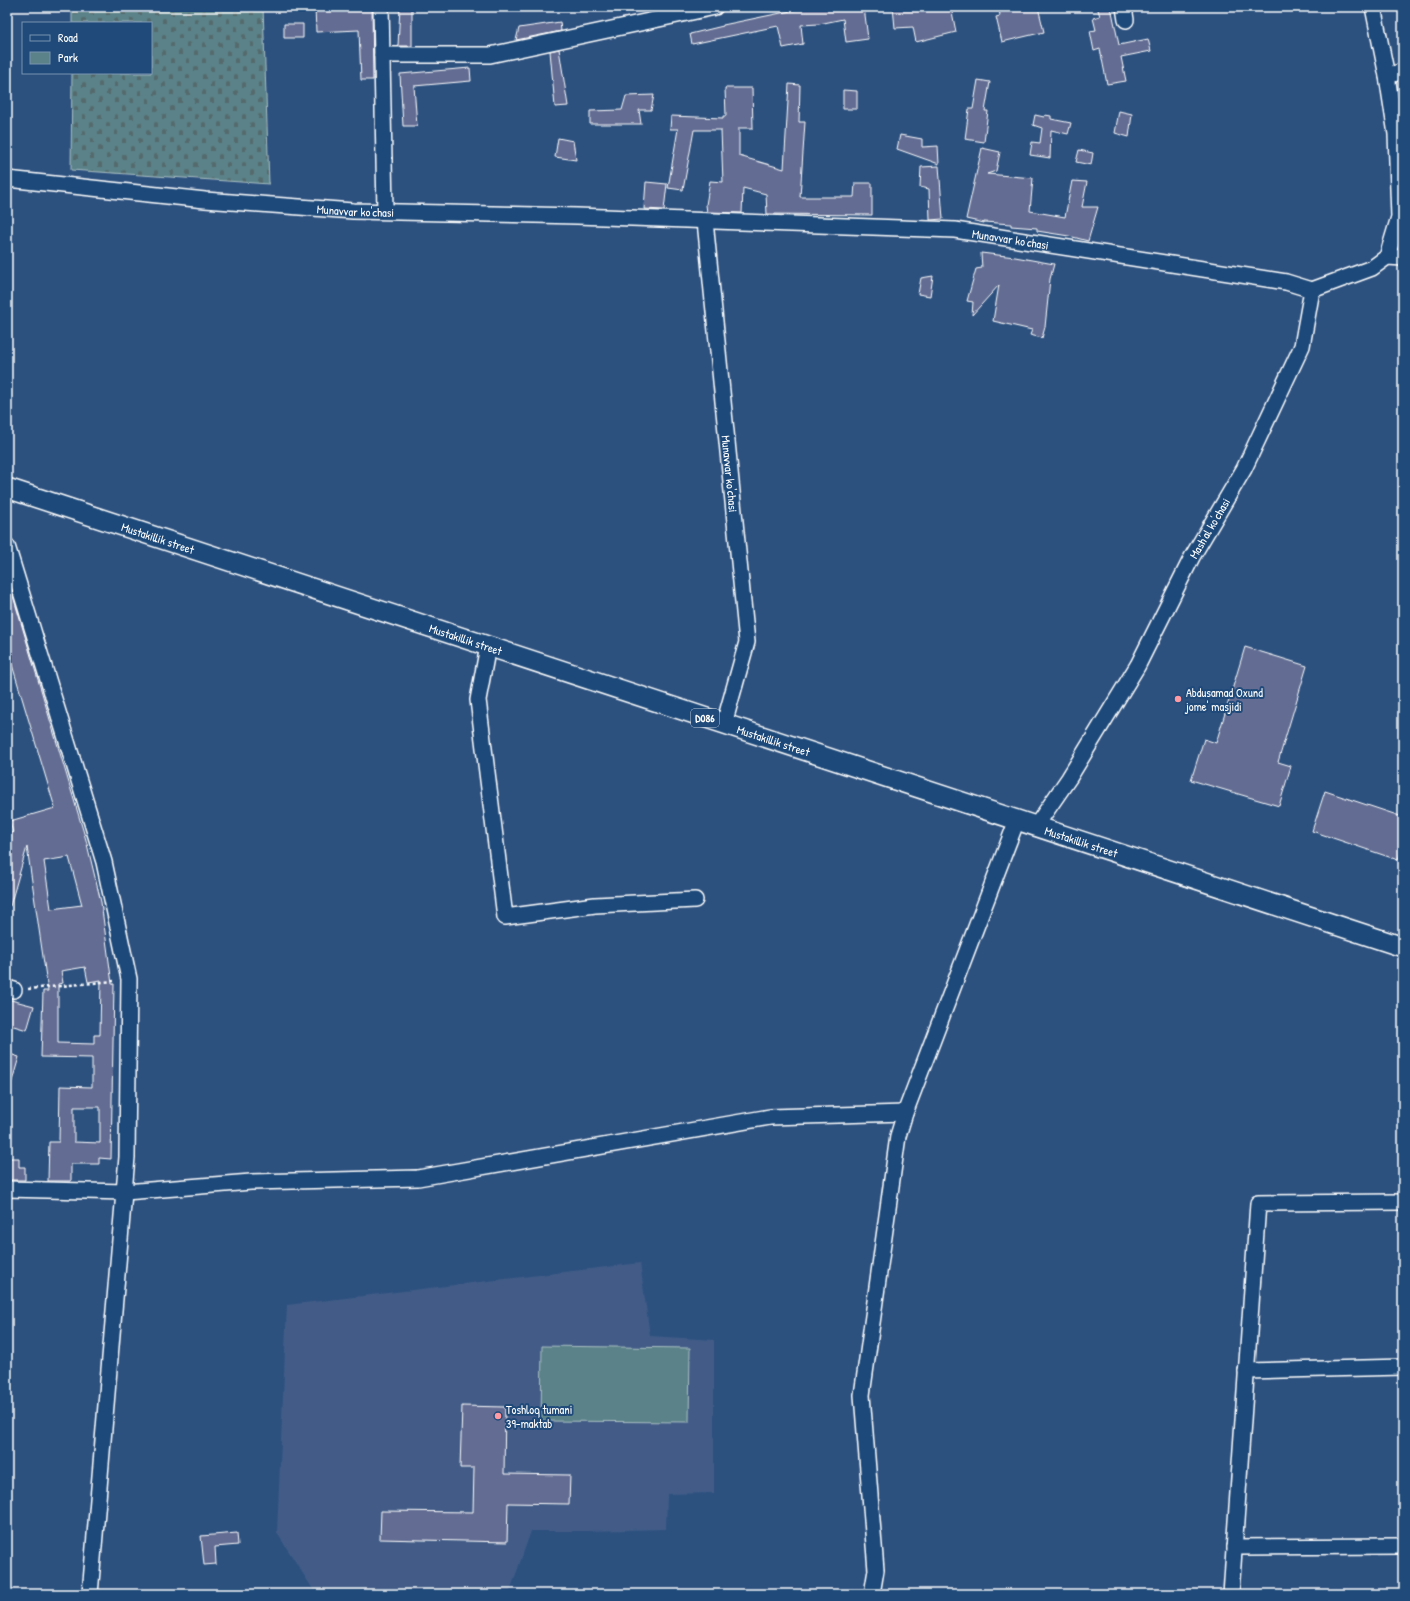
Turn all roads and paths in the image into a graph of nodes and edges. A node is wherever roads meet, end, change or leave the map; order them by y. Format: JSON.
{"nodes":[{"id":1,"x":381,"y":7,"type":"edge"},
{"id":2,"x":1373,"y":7,"type":"edge"},
{"id":3,"x":708,"y":8,"type":"edge"},
{"id":4,"x":382,"y":55,"type":"junction"},
{"id":5,"x":1403,"y":72,"type":"edge"},
{"id":6,"x":1387,"y":76,"type":"junction"},
{"id":7,"x":7,"y":178,"type":"edge"},
{"id":8,"x":385,"y":211,"type":"junction"},
{"id":9,"x":705,"y":220,"type":"junction"},
{"id":10,"x":1387,"y":257,"type":"junction"},
{"id":11,"x":1403,"y":258,"type":"edge"},
{"id":12,"x":1312,"y":290,"type":"junction"},
{"id":13,"x":7,"y":488,"type":"edge"},
{"id":14,"x":7,"y":546,"type":"edge"},
{"id":15,"x":488,"y":646,"type":"junction"},
{"id":16,"x":724,"y":724,"type":"junction"},
{"id":17,"x":1017,"y":820,"type":"junction"},
{"id":18,"x":1036,"y":826,"type":"junction"},
{"id":19,"x":695,"y":900,"type":"dead end"},
{"id":20,"x":1403,"y":947,"type":"edge"},
{"id":21,"x":129,"y":979,"type":"junction"},
{"id":22,"x":10,"y":989,"type":"edge"},
{"id":23,"x":905,"y":1113,"type":"junction"},
{"id":24,"x":7,"y":1189,"type":"edge"},
{"id":25,"x":125,"y":1192,"type":"junction"},
{"id":26,"x":1403,"y":1202,"type":"edge"},
{"id":27,"x":1403,"y":1367,"type":"edge"},
{"id":28,"x":1246,"y":1371,"type":"junction"},
{"id":29,"x":1403,"y":1546,"type":"edge"},
{"id":30,"x":1234,"y":1547,"type":"junction"},
{"id":31,"x":90,"y":1594,"type":"edge"},
{"id":32,"x":872,"y":1594,"type":"edge"},
{"id":33,"x":1231,"y":1594,"type":"edge"}],
"edges":[{"from":1,"to":4,"type":"street"},
{"from":2,"to":6,"type":"street"},
{"from":3,"to":4,"type":"street"},
{"from":4,"to":8,"type":"street"},
{"from":5,"to":6,"type":"street"},
{"from":6,"to":10,"type":"street"},
{"from":7,"to":8,"type":"street","name":"Munavvar ko'chasi"},
{"from":8,"to":9,"type":"street","name":"Munavvar ko'chasi"},
{"from":9,"to":12,"type":"street","name":"Munavvar ko'chasi"},
{"from":9,"to":16,"type":"street","name":"Munavvar ko'chasi"},
{"from":10,"to":11,"type":"street"},
{"from":10,"to":12,"type":"street"},
{"from":12,"to":18,"type":"street","name":"Mash'al ko'chasi"},
{"from":13,"to":15,"type":"main road","name":"Mustakillik street","number":"D086"},
{"from":14,"to":21,"type":"street"},
{"from":15,"to":16,"type":"main road","name":"Mustakillik street","number":"D086"},
{"from":15,"to":19,"type":"street"},
{"from":16,"to":17,"type":"main road","name":"Mustakillik street","number":"D086"},
{"from":17,"to":18,"type":"main road","name":"Mustakillik street","number":"D086"},
{"from":17,"to":23,"type":"street"},
{"from":18,"to":20,"type":"main road","name":"Mustakillik street","number":"D086"},
{"from":21,"to":22,"type":"path"},
{"from":21,"to":25,"type":"street"},
{"from":23,"to":25,"type":"street"},
{"from":23,"to":32,"type":"street"},
{"from":24,"to":25,"type":"street"},
{"from":25,"to":31,"type":"street"},
{"from":26,"to":28,"type":"street"},
{"from":27,"to":28,"type":"street"},
{"from":28,"to":30,"type":"street"},
{"from":29,"to":30,"type":"street"},
{"from":30,"to":33,"type":"street"}]}
